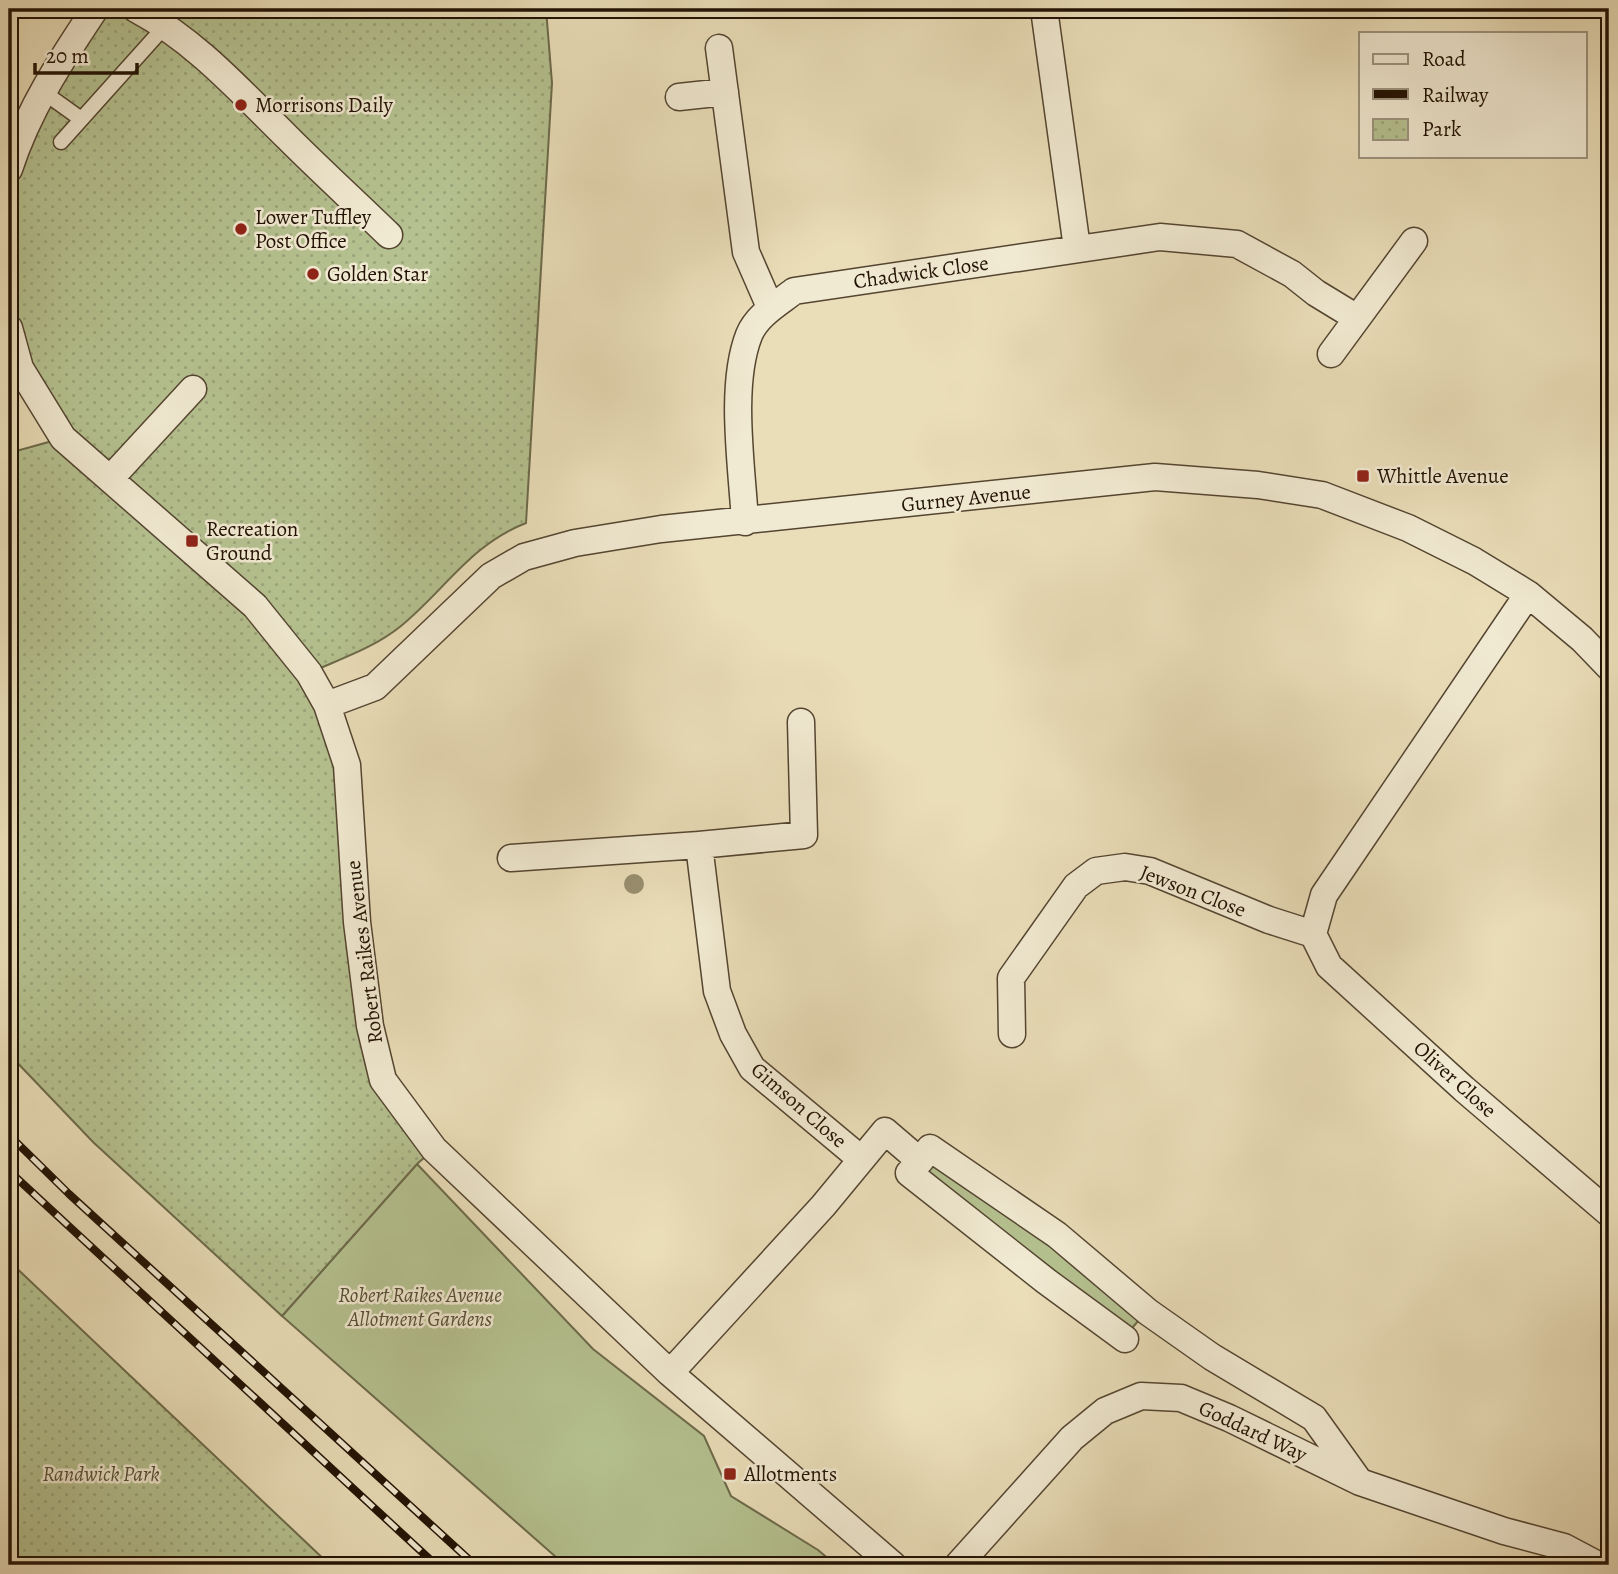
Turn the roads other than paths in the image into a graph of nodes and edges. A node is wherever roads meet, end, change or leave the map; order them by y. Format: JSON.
{"nodes":[{"id":1,"x":95,"y":9,"type":"edge"},
{"id":2,"x":136,"y":9,"type":"edge"},
{"id":3,"x":1044,"y":9,"type":"edge"},
{"id":4,"x":166,"y":24,"type":"junction"},
{"id":5,"x":719,"y":48,"type":"dead end"},
{"id":6,"x":42,"y":90,"type":"junction"},
{"id":7,"x":724,"y":92,"type":"junction"},
{"id":8,"x":679,"y":97,"type":"dead end"},
{"id":9,"x":81,"y":119,"type":"junction"},
{"id":10,"x":61,"y":142,"type":"dead end"},
{"id":11,"x":9,"y":169,"type":"edge"},
{"id":12,"x":390,"y":235,"type":"dead end"},
{"id":13,"x":1414,"y":241,"type":"dead end"},
{"id":14,"x":1077,"y":248,"type":"junction"},
{"id":15,"x":770,"y":307,"type":"junction"},
{"id":16,"x":1357,"y":318,"type":"junction"},
{"id":17,"x":9,"y":328,"type":"edge"},
{"id":18,"x":1331,"y":354,"type":"dead end"},
{"id":19,"x":193,"y":389,"type":"dead end"},
{"id":20,"x":110,"y":479,"type":"junction"},
{"id":21,"x":745,"y":522,"type":"junction"},
{"id":22,"x":1528,"y":594,"type":"junction"},
{"id":23,"x":1609,"y":667,"type":"edge"},
{"id":24,"x":327,"y":705,"type":"junction"},
{"id":25,"x":801,"y":722,"type":"dead end"},
{"id":26,"x":699,"y":845,"type":"junction"},
{"id":27,"x":511,"y":858,"type":"dead end"},
{"id":28,"x":1313,"y":934,"type":"junction"},
{"id":29,"x":1012,"y":1034,"type":"dead end"},
{"id":30,"x":861,"y":1159,"type":"junction"},
{"id":31,"x":920,"y":1161,"type":"junction"},
{"id":32,"x":1609,"y":1213,"type":"edge"},
{"id":33,"x":1125,"y":1339,"type":"dead end"},
{"id":34,"x":670,"y":1373,"type":"junction"},
{"id":35,"x":1360,"y":1482,"type":"junction"},
{"id":36,"x":893,"y":1565,"type":"edge"},
{"id":37,"x":958,"y":1565,"type":"edge"},
{"id":38,"x":1598,"y":1565,"type":"edge"}],
"edges":[{"from":1,"to":6,"type":"street"},
{"from":2,"to":4,"type":"street"},
{"from":3,"to":14,"type":"street"},
{"from":4,"to":9,"type":"lane"},
{"from":4,"to":12,"type":"street"},
{"from":5,"to":7,"type":"street"},
{"from":6,"to":9,"type":"lane"},
{"from":6,"to":11,"type":"street"},
{"from":7,"to":8,"type":"street"},
{"from":7,"to":15,"type":"street"},
{"from":9,"to":10,"type":"lane"},
{"from":13,"to":16,"type":"street"},
{"from":14,"to":15,"type":"street","name":"Chadwick Close"},
{"from":14,"to":16,"type":"street","name":"Chadwick Close"},
{"from":15,"to":21,"type":"street","name":"Chadwick Close"},
{"from":16,"to":18,"type":"street"},
{"from":17,"to":20,"type":"street","name":"Robert Raikes Avenue"},
{"from":19,"to":20,"type":"street"},
{"from":20,"to":24,"type":"street","name":"Robert Raikes Avenue"},
{"from":21,"to":22,"type":"street","name":"Gurney Avenue"},
{"from":21,"to":24,"type":"street","name":"Gurney Avenue"},
{"from":22,"to":23,"type":"street","name":"Gurney Avenue"},
{"from":22,"to":28,"type":"street"},
{"from":24,"to":34,"type":"street","name":"Robert Raikes Avenue"},
{"from":25,"to":26,"type":"street"},
{"from":26,"to":27,"type":"street"},
{"from":26,"to":30,"type":"street","name":"Gimson Close"},
{"from":28,"to":29,"type":"street","name":"Jewson Close"},
{"from":28,"to":32,"type":"street","name":"Oliver Close"},
{"from":30,"to":31,"type":"street","name":"Gimson Close"},
{"from":30,"to":34,"type":"street","name":"Gimson Close"},
{"from":31,"to":33,"type":"street"},
{"from":31,"to":35,"type":"street"},
{"from":34,"to":36,"type":"street","name":"Robert Raikes Avenue"},
{"from":35,"to":37,"type":"street","name":"Goddard Way"},
{"from":35,"to":38,"type":"street","name":"Goddard Way"}]}
